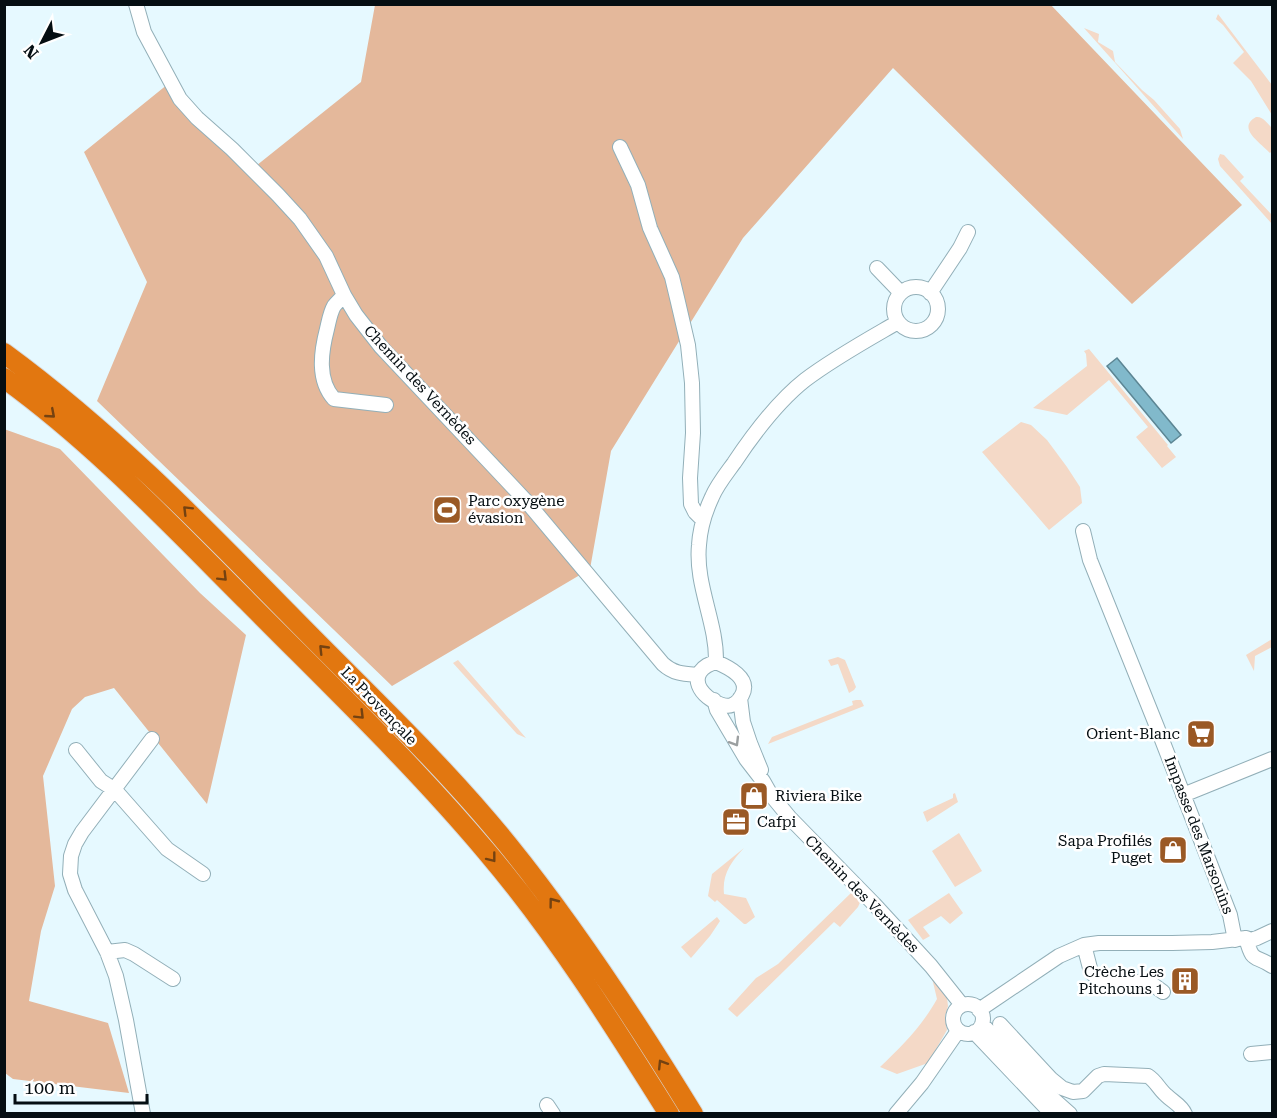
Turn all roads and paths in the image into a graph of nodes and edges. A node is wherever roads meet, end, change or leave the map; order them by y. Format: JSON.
{"nodes":[{"id":1,"x":136,"y":4,"type":"edge"},
{"id":2,"x":620,"y":147,"type":"dead end"},
{"id":3,"x":968,"y":232,"type":"dead end"},
{"id":4,"x":877,"y":268,"type":"dead end"},
{"id":5,"x":902,"y":293,"type":"junction"},
{"id":6,"x":930,"y":293,"type":"junction"},
{"id":7,"x":344,"y":295,"type":"junction"},
{"id":8,"x":898,"y":322,"type":"junction"},
{"id":9,"x":4,"y":353,"type":"edge"},
{"id":10,"x":4,"y":378,"type":"edge"},
{"id":11,"x":386,"y":405,"type":"dead end"},
{"id":12,"x":704,"y":520,"type":"junction"},
{"id":13,"x":1083,"y":531,"type":"dead end"},
{"id":14,"x":716,"y":662,"type":"junction"},
{"id":15,"x":698,"y":675,"type":"junction"},
{"id":16,"x":740,"y":698,"type":"junction"},
{"id":17,"x":714,"y":700,"type":"junction"},
{"id":18,"x":152,"y":739,"type":"dead end"},
{"id":19,"x":76,"y":750,"type":"dead end"},
{"id":20,"x":1272,"y":759,"type":"edge"},
{"id":21,"x":763,"y":781,"type":"junction"},
{"id":22,"x":115,"y":790,"type":"junction"},
{"id":23,"x":1183,"y":795,"type":"junction"},
{"id":24,"x":202,"y":874,"type":"dead end"},
{"id":25,"x":1272,"y":925,"type":"edge"},
{"id":26,"x":1272,"y":931,"type":"edge"},
{"id":27,"x":1240,"y":939,"type":"junction"},
{"id":28,"x":1084,"y":945,"type":"junction"},
{"id":29,"x":107,"y":952,"type":"junction"},
{"id":30,"x":1272,"y":966,"type":"edge"},
{"id":31,"x":173,"y":979,"type":"dead end"},
{"id":32,"x":1163,"y":992,"type":"dead end"},
{"id":33,"x":962,"y":1005,"type":"junction"},
{"id":34,"x":979,"y":1010,"type":"junction"},
{"id":35,"x":1000,"y":1024,"type":"dead end"},
{"id":36,"x":978,"y":1028,"type":"junction"},
{"id":37,"x":958,"y":1030,"type":"junction"},
{"id":38,"x":1272,"y":1052,"type":"edge"},
{"id":39,"x":1251,"y":1054,"type":"dead end"},
{"id":40,"x":143,"y":1113,"type":"edge"},
{"id":41,"x":669,"y":1113,"type":"edge"},
{"id":42,"x":693,"y":1113,"type":"edge"},
{"id":43,"x":896,"y":1113,"type":"edge"},
{"id":44,"x":1053,"y":1113,"type":"edge"},
{"id":45,"x":1070,"y":1113,"type":"edge"},
{"id":46,"x":1185,"y":1113,"type":"edge"}],
"edges":[{"from":1,"to":7,"type":"street","name":"Chemin des Vernèdes"},
{"from":2,"to":12,"type":"street"},
{"from":3,"to":6,"type":"street"},
{"from":4,"to":5,"type":"street"},
{"from":5,"to":6,"type":"street"},
{"from":5,"to":8,"type":"street"},
{"from":6,"to":8,"type":"street"},
{"from":7,"to":11,"type":"street"},
{"from":7,"to":15,"type":"street","name":"Chemin des Vernèdes"},
{"from":8,"to":12,"type":"street"},
{"from":42,"to":9,"type":"highway","name":"La Provençale","one_way":true},
{"from":10,"to":41,"type":"highway","name":"La Provençale","one_way":true},
{"from":12,"to":14,"type":"street"},
{"from":13,"to":23,"type":"street","name":"Impasse des Marsouins"},
{"from":14,"to":15,"type":"street"},
{"from":14,"to":16,"type":"street"},
{"from":15,"to":17,"type":"street"},
{"from":16,"to":17,"type":"street"},
{"from":16,"to":21,"type":"street","name":"Chemin des Vernèdes"},
{"from":17,"to":21,"type":"street","name":"Chemin des Vernèdes","one_way":true},
{"from":18,"to":22,"type":"street"},
{"from":19,"to":22,"type":"street"},
{"from":20,"to":23,"type":"street"},
{"from":21,"to":33,"type":"street","name":"Chemin des Vernèdes"},
{"from":22,"to":24,"type":"street"},
{"from":22,"to":29,"type":"street"},
{"from":23,"to":27,"type":"street","name":"Impasse des Marsouins"},
{"from":25,"to":27,"type":"street"},
{"from":26,"to":27,"type":"street"},
{"from":27,"to":28,"type":"street"},
{"from":27,"to":30,"type":"street"},
{"from":28,"to":32,"type":"street"},
{"from":28,"to":34,"type":"street"},
{"from":29,"to":31,"type":"street"},
{"from":29,"to":40,"type":"street"},
{"from":33,"to":34,"type":"street"},
{"from":33,"to":37,"type":"street"},
{"from":34,"to":36,"type":"street"},
{"from":35,"to":46,"type":"street"},
{"from":36,"to":37,"type":"street"},
{"from":36,"to":44,"type":"street"},
{"from":36,"to":45,"type":"street"},
{"from":37,"to":43,"type":"street"},
{"from":38,"to":39,"type":"street"}]}
